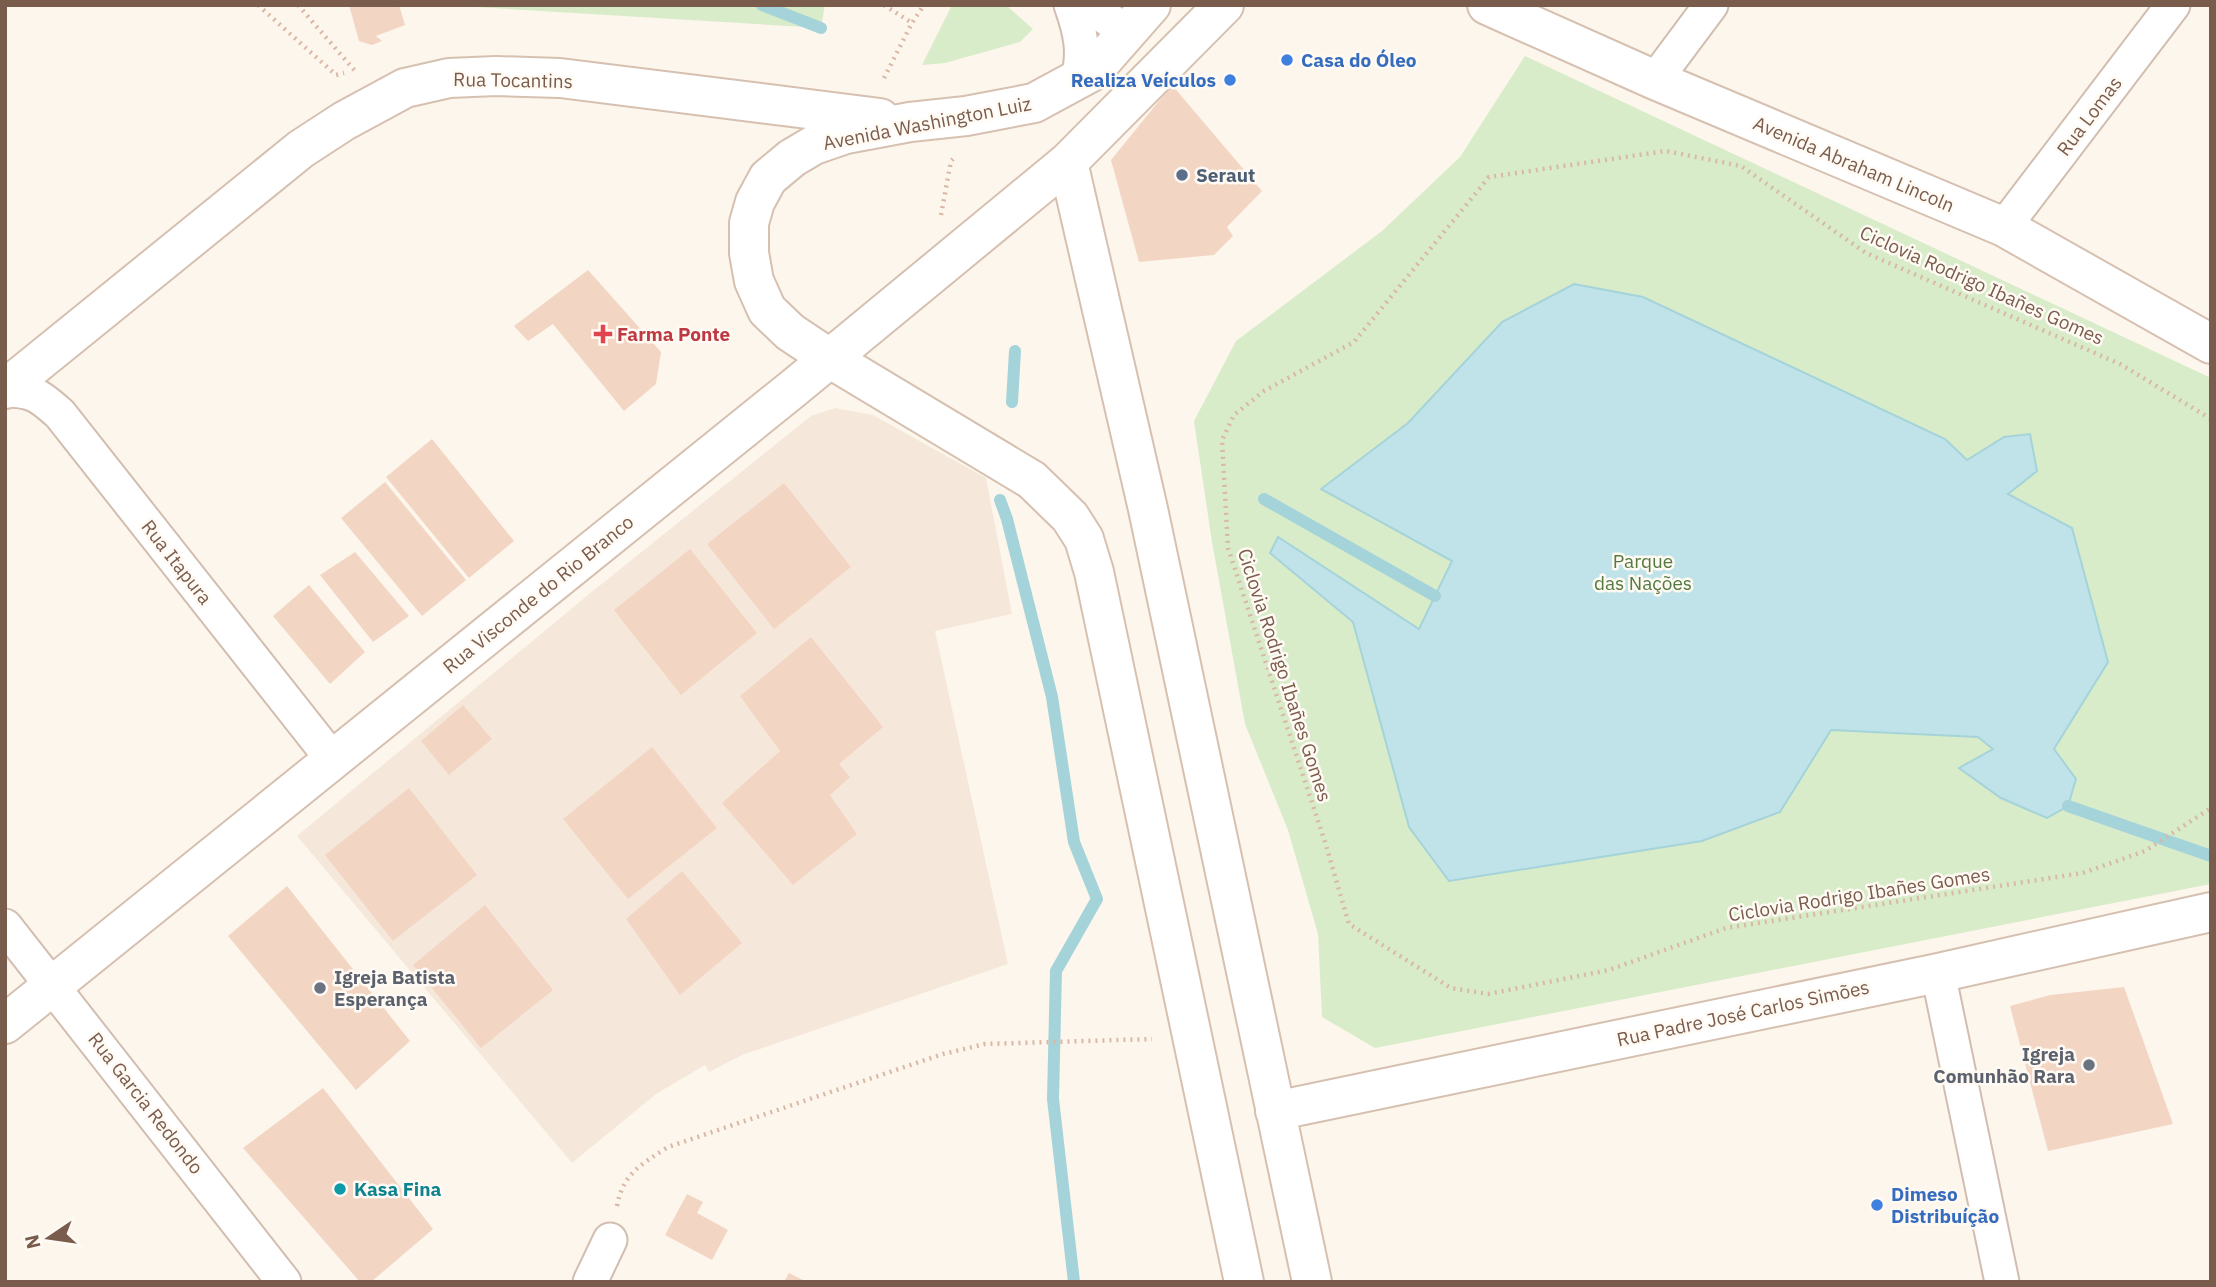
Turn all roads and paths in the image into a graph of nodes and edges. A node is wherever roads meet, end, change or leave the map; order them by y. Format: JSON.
{"nodes":[{"id":1,"x":298,"y":5,"type":"edge"},
{"id":2,"x":884,"y":5,"type":"edge"},
{"id":3,"x":924,"y":5,"type":"edge"},
{"id":4,"x":1071,"y":5,"type":"edge"},
{"id":5,"x":1087,"y":5,"type":"edge"},
{"id":6,"x":1224,"y":5,"type":"edge"},
{"id":7,"x":1487,"y":5,"type":"edge"},
{"id":8,"x":1711,"y":5,"type":"edge"},
{"id":9,"x":2173,"y":5,"type":"edge"},
{"id":10,"x":1139,"y":18,"type":"edge"},
{"id":11,"x":912,"y":23,"type":"junction"},
{"id":12,"x":883,"y":80,"type":"dead end"},
{"id":13,"x":1077,"y":80,"type":"junction"},
{"id":14,"x":1655,"y":80,"type":"junction"},
{"id":15,"x":405,"y":88,"type":"junction"},
{"id":16,"x":960,"y":116,"type":"junction"},
{"id":17,"x":910,"y":122,"type":"junction"},
{"id":18,"x":1068,"y":162,"type":"junction"},
{"id":19,"x":2004,"y":227,"type":"junction"},
{"id":20,"x":948,"y":261,"type":"junction"},
{"id":21,"x":2211,"y":344,"type":"edge"},
{"id":22,"x":829,"y":358,"type":"junction"},
{"id":23,"x":5,"y":389,"type":"edge"},
{"id":24,"x":2211,"y":419,"type":"edge"},
{"id":25,"x":333,"y":760,"type":"junction"},
{"id":26,"x":2211,"y":808,"type":"edge"},
{"id":27,"x":2211,"y":912,"type":"edge"},
{"id":28,"x":5,"y":926,"type":"edge"},
{"id":29,"x":1938,"y":973,"type":"junction"},
{"id":30,"x":53,"y":985,"type":"junction"},
{"id":31,"x":5,"y":1024,"type":"edge"},
{"id":32,"x":1163,"y":1039,"type":"dead end"},
{"id":33,"x":1275,"y":1111,"type":"junction"},
{"id":34,"x":610,"y":1240,"type":"joint"},
{"id":35,"x":285,"y":1282,"type":"edge"},
{"id":36,"x":590,"y":1282,"type":"edge"},
{"id":37,"x":1244,"y":1282,"type":"edge"},
{"id":38,"x":1312,"y":1282,"type":"edge"},
{"id":39,"x":2002,"y":1282,"type":"edge"}],
"edges":[{"from":1,"to":15,"type":"path"},
{"from":2,"to":11,"type":"path"},
{"from":3,"to":11,"type":"path"},
{"from":4,"to":13,"type":"street"},
{"from":5,"to":10,"type":"street"},
{"from":6,"to":18,"type":"main road"},
{"from":7,"to":14,"type":"main road","name":"Avenida Abraham Lincoln"},
{"from":8,"to":14,"type":"street"},
{"from":9,"to":19,"type":"street","name":"Rua Lomas"},
{"from":10,"to":13,"type":"main road","name":"Avenida Washington Luiz"},
{"from":11,"to":12,"type":"path"},
{"from":13,"to":16,"type":"main road","name":"Avenida Washington Luiz"},
{"from":14,"to":19,"type":"main road","name":"Avenida Abraham Lincoln"},
{"from":15,"to":17,"type":"main road","name":"Rua Tocantins"},
{"from":15,"to":23,"type":"main road","name":"Rua Tocantins"},
{"from":16,"to":17,"type":"main road","name":"Avenida Washington Luiz"},
{"from":16,"to":20,"type":"path"},
{"from":17,"to":22,"type":"main road","name":"Avenida Washington Luiz"},
{"from":18,"to":20,"type":"main road","name":"Rua Visconde do Rio Branco"},
{"from":18,"to":33,"type":"main road"},
{"from":19,"to":21,"type":"main road","name":"Avenida Abraham Lincoln"},
{"from":20,"to":22,"type":"main road","name":"Rua Visconde do Rio Branco"},
{"from":22,"to":25,"type":"main road","name":"Rua Visconde do Rio Branco"},
{"from":22,"to":37,"type":"main road","name":"Avenida Washington Luiz"},
{"from":23,"to":25,"type":"street","name":"Rua Itapura"},
{"from":24,"to":26,"type":"path","name":"Ciclovia Rodrigo Ibañes Gomes"},
{"from":25,"to":30,"type":"main road","name":"Rua Visconde do Rio Branco"},
{"from":27,"to":29,"type":"main road","name":"Rua Padre José Carlos Simões"},
{"from":28,"to":30,"type":"street","name":"Rua Garcia Redondo"},
{"from":29,"to":33,"type":"main road","name":"Rua Padre José Carlos Simões"},
{"from":29,"to":39,"type":"street"},
{"from":30,"to":31,"type":"main road","name":"Rua Visconde do Rio Branco"},
{"from":30,"to":35,"type":"street","name":"Rua Garcia Redondo"},
{"from":32,"to":34,"type":"path"},
{"from":33,"to":38,"type":"main road"},
{"from":34,"to":36,"type":"street"}]}
